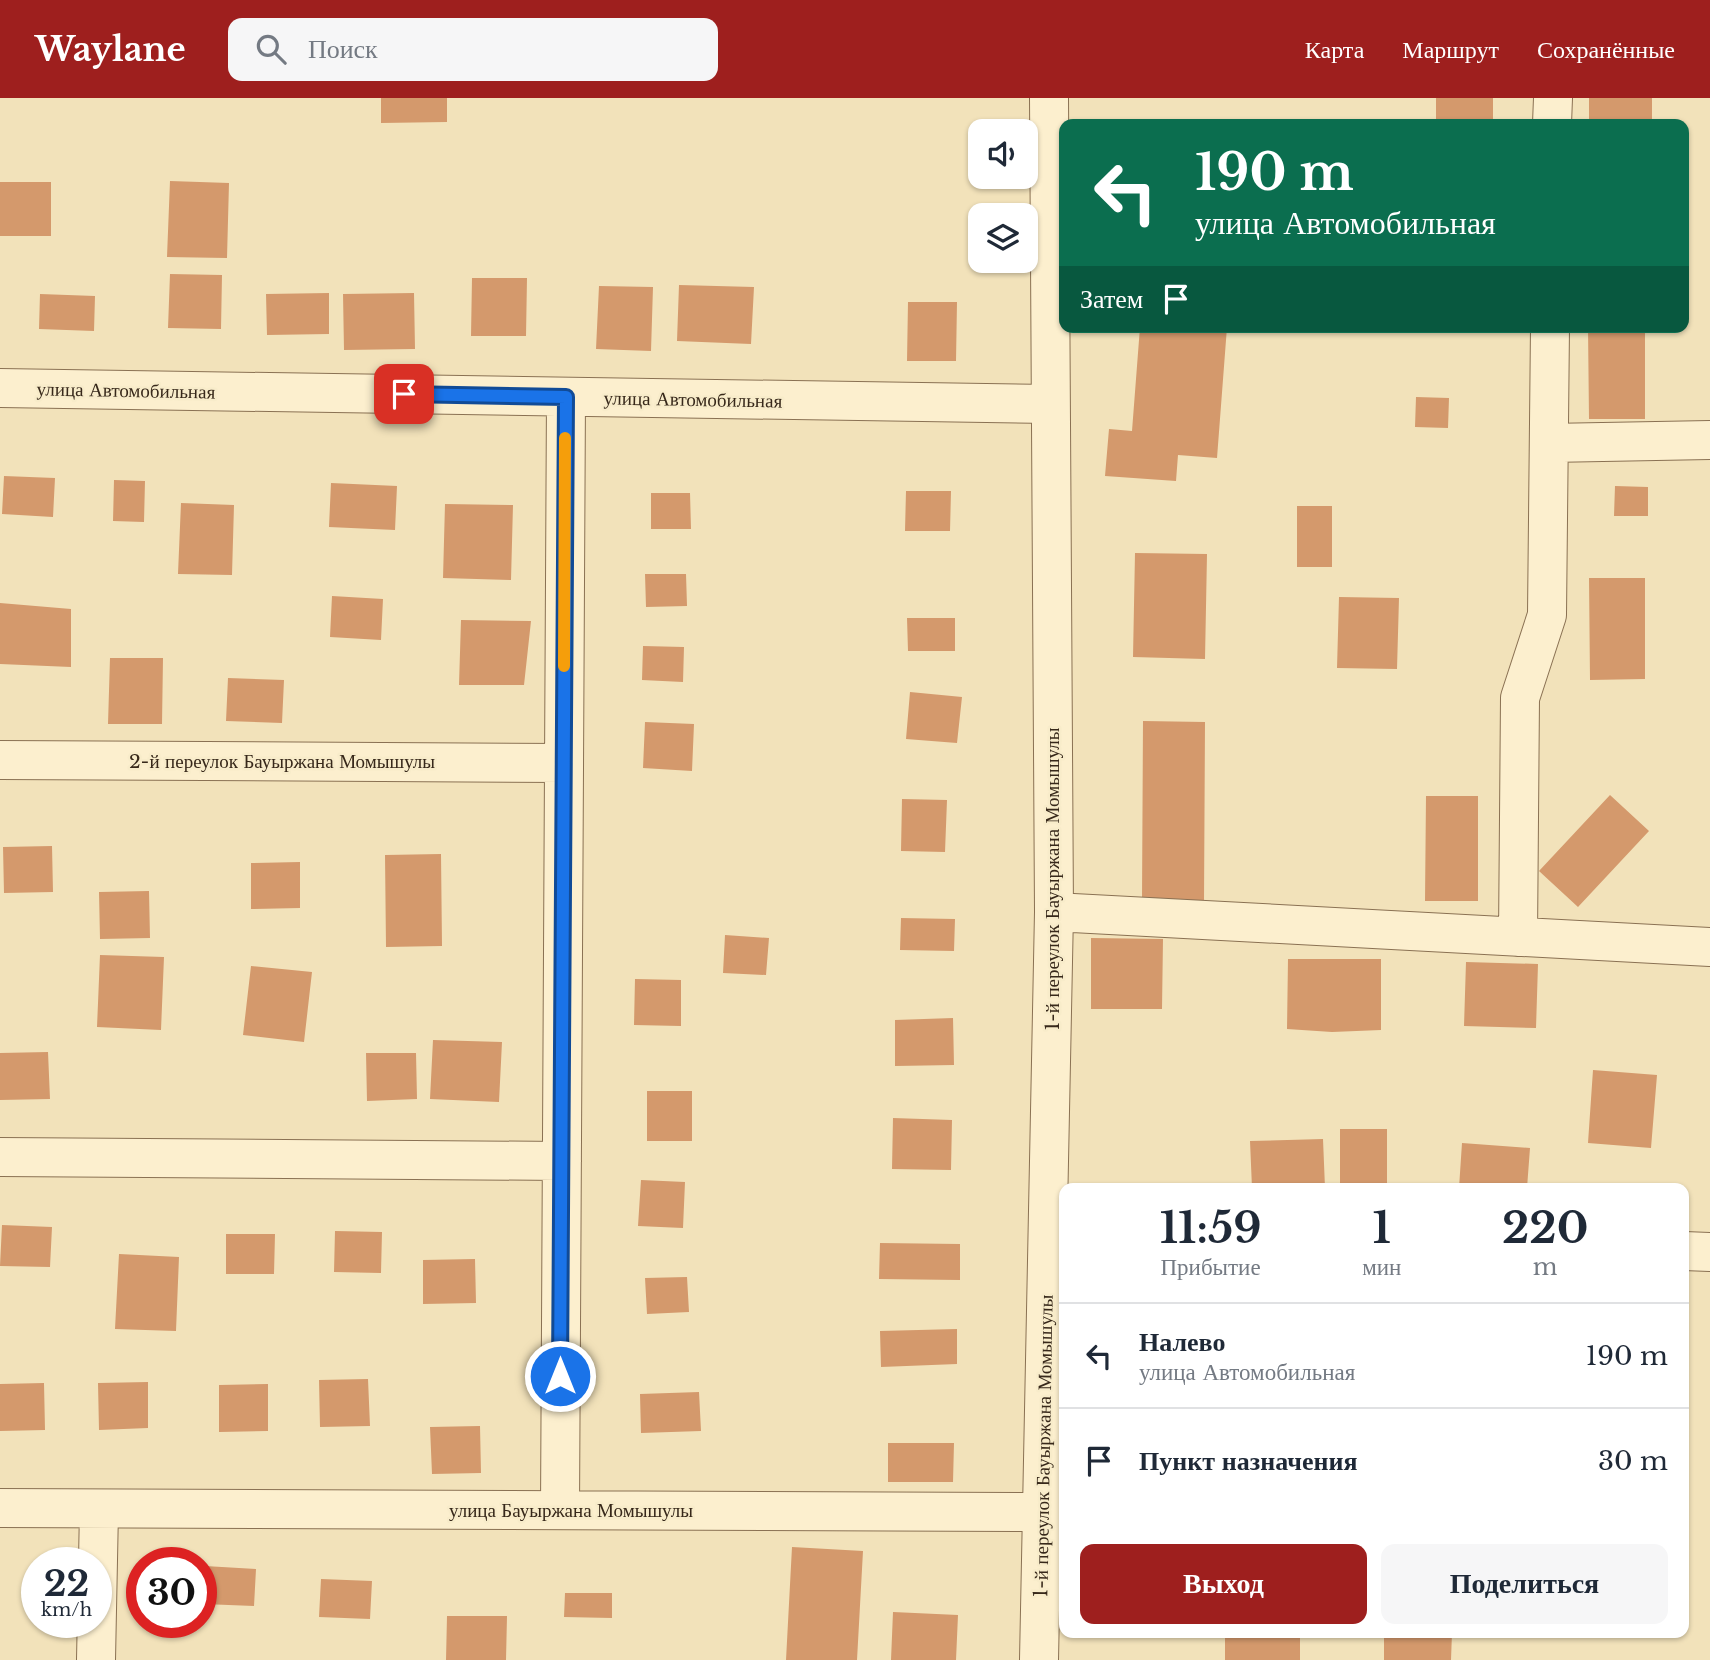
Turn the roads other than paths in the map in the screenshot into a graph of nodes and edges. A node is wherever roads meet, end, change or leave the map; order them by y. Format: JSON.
{"nodes":[{"id":1,"x":1049,"y":98,"type":"edge"},
{"id":2,"x":1552,"y":98,"type":"edge"},
{"id":3,"x":1552,"y":119,"type":"edge"},
{"id":4,"x":1550,"y":333,"type":"edge"},
{"id":5,"x":0,"y":388,"type":"edge"},
{"id":6,"x":566,"y":397,"type":"junction"},
{"id":7,"x":1051,"y":404,"type":"junction"},
{"id":8,"x":1710,"y":440,"type":"edge"},
{"id":9,"x":1549,"y":443,"type":"junction"},
{"id":10,"x":0,"y":760,"type":"edge"},
{"id":11,"x":564,"y":763,"type":"junction"},
{"id":12,"x":1054,"y":912,"type":"junction"},
{"id":13,"x":1518,"y":937,"type":"junction"},
{"id":14,"x":1710,"y":947,"type":"edge"},
{"id":15,"x":0,"y":1157,"type":"edge"},
{"id":16,"x":562,"y":1161,"type":"junction"},
{"id":17,"x":1056,"y":1208,"type":"edge"},
{"id":18,"x":1689,"y":1251,"type":"edge"},
{"id":19,"x":1710,"y":1252,"type":"edge"},
{"id":20,"x":0,"y":1508,"type":"edge"},
{"id":21,"x":99,"y":1510,"type":"junction"},
{"id":22,"x":560,"y":1510,"type":"junction"},
{"id":23,"x":1042,"y":1511,"type":"junction"},
{"id":24,"x":96,"y":1660,"type":"edge"},
{"id":25,"x":1039,"y":1660,"type":"edge"}],
"edges":[{"from":1,"to":7,"type":"street","name":"1-й переулок Бауыржана Момышулы"},
{"from":2,"to":3,"type":"street"},
{"from":4,"to":9,"type":"street"},
{"from":5,"to":6,"type":"street","name":"улица Автомобильная"},
{"from":6,"to":7,"type":"street","name":"улица Автомобильная"},
{"from":6,"to":11,"type":"street"},
{"from":7,"to":12,"type":"street","name":"1-й переулок Бауыржана Момышулы"},
{"from":8,"to":9,"type":"street"},
{"from":9,"to":13,"type":"street"},
{"from":10,"to":11,"type":"street","name":"2-й переулок Бауыржана Момышулы"},
{"from":11,"to":16,"type":"street"},
{"from":12,"to":13,"type":"street"},
{"from":12,"to":17,"type":"street","name":"1-й переулок Бауыржана Момышулы"},
{"from":13,"to":14,"type":"street"},
{"from":15,"to":16,"type":"street"},
{"from":16,"to":22,"type":"street"},
{"from":17,"to":23,"type":"street","name":"1-й переулок Бауыржана Момышулы"},
{"from":18,"to":19,"type":"street"},
{"from":20,"to":21,"type":"street","name":"улица Бауыржана Момышулы"},
{"from":21,"to":22,"type":"street","name":"улица Бауыржана Момышулы"},
{"from":21,"to":24,"type":"street"},
{"from":22,"to":23,"type":"street","name":"улица Бауыржана Момышулы"},
{"from":23,"to":25,"type":"street","name":"1-й переулок Бауыржана Момышулы"}]}
